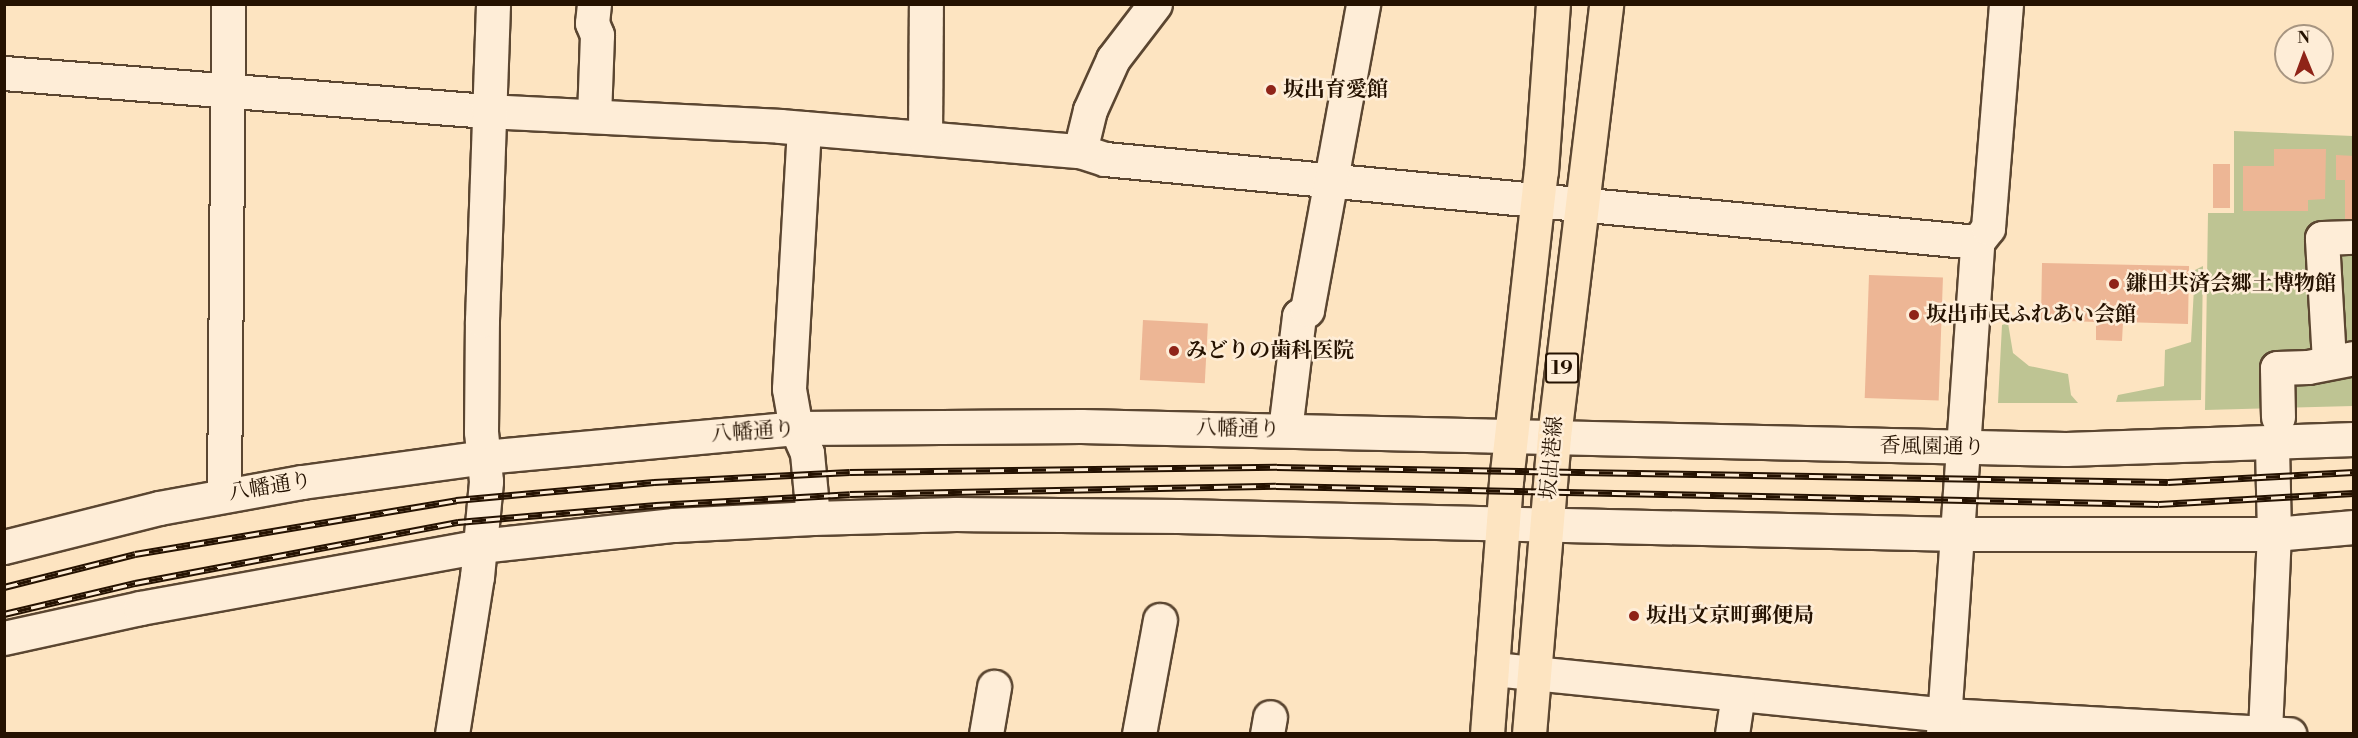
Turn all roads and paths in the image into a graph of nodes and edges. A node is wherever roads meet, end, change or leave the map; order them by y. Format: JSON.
{"nodes":[{"id":1,"x":228,"y":4,"type":"edge"},
{"id":2,"x":493,"y":4,"type":"edge"},
{"id":3,"x":594,"y":4,"type":"edge"},
{"id":4,"x":926,"y":4,"type":"edge"},
{"id":5,"x":1155,"y":4,"type":"edge"},
{"id":6,"x":1363,"y":4,"type":"edge"},
{"id":7,"x":1553,"y":4,"type":"edge"},
{"id":8,"x":1606,"y":4,"type":"edge"},
{"id":9,"x":2006,"y":4,"type":"edge"},
{"id":10,"x":4,"y":73,"type":"edge"},
{"id":11,"x":229,"y":91,"type":"junction"},
{"id":12,"x":488,"y":111,"type":"junction"},
{"id":13,"x":594,"y":115,"type":"junction"},
{"id":14,"x":804,"y":128,"type":"junction"},
{"id":15,"x":925,"y":138,"type":"junction"},
{"id":16,"x":1080,"y":151,"type":"junction"},
{"id":17,"x":1328,"y":178,"type":"junction"},
{"id":18,"x":1538,"y":198,"type":"junction"},
{"id":19,"x":1582,"y":205,"type":"junction"},
{"id":20,"x":2354,"y":237,"type":"edge"},
{"id":21,"x":1977,"y":242,"type":"junction"},
{"id":22,"x":2341,"y":360,"type":"edge"},
{"id":23,"x":796,"y":428,"type":"junction"},
{"id":24,"x":1285,"y":430,"type":"junction"},
{"id":25,"x":2275,"y":431,"type":"junction"},
{"id":26,"x":1511,"y":435,"type":"junction"},
{"id":27,"x":1554,"y":436,"type":"junction"},
{"id":28,"x":2354,"y":439,"type":"edge"},
{"id":29,"x":1964,"y":447,"type":"junction"},
{"id":30,"x":484,"y":457,"type":"junction"},
{"id":31,"x":224,"y":494,"type":"junction"},
{"id":32,"x":813,"y":518,"type":"junction"},
{"id":33,"x":1503,"y":524,"type":"junction"},
{"id":34,"x":1546,"y":524,"type":"junction"},
{"id":35,"x":2354,"y":527,"type":"edge"},
{"id":36,"x":1958,"y":534,"type":"junction"},
{"id":37,"x":2274,"y":534,"type":"junction"},
{"id":38,"x":480,"y":546,"type":"junction"},
{"id":39,"x":4,"y":547,"type":"edge"},
{"id":40,"x":1160,"y":620,"type":"dead end"},
{"id":41,"x":4,"y":638,"type":"edge"},
{"id":42,"x":1494,"y":669,"type":"junction"},
{"id":43,"x":1535,"y":673,"type":"junction"},
{"id":44,"x":994,"y":687,"type":"dead end"},
{"id":45,"x":1737,"y":694,"type":"junction"},
{"id":46,"x":1944,"y":724,"type":"edge"},
{"id":47,"x":2282,"y":733,"type":"edge"},
{"id":48,"x":452,"y":734,"type":"edge"},
{"id":49,"x":986,"y":734,"type":"edge"},
{"id":50,"x":1139,"y":734,"type":"edge"},
{"id":51,"x":1487,"y":734,"type":"edge"},
{"id":52,"x":1529,"y":734,"type":"edge"},
{"id":53,"x":1732,"y":734,"type":"edge"}],
"edges":[{"from":1,"to":11,"type":"street"},
{"from":2,"to":12,"type":"street"},
{"from":3,"to":13,"type":"street"},
{"from":4,"to":15,"type":"street"},
{"from":5,"to":16,"type":"street"},
{"from":6,"to":17,"type":"street"},
{"from":7,"to":18,"type":"main road","name":"坂出港線","number":"19"},
{"from":8,"to":19,"type":"main road","name":"坂出港線","number":"19"},
{"from":9,"to":21,"type":"street"},
{"from":10,"to":11,"type":"street"},
{"from":11,"to":12,"type":"street"},
{"from":11,"to":31,"type":"street"},
{"from":12,"to":13,"type":"street"},
{"from":12,"to":30,"type":"street"},
{"from":13,"to":14,"type":"street"},
{"from":14,"to":15,"type":"street"},
{"from":14,"to":23,"type":"street"},
{"from":15,"to":16,"type":"street"},
{"from":16,"to":17,"type":"street"},
{"from":17,"to":18,"type":"street"},
{"from":17,"to":24,"type":"street"},
{"from":18,"to":19,"type":"street"},
{"from":18,"to":26,"type":"main road","name":"坂出港線","number":"19"},
{"from":19,"to":21,"type":"street"},
{"from":19,"to":27,"type":"main road","name":"坂出港線","number":"19"},
{"from":20,"to":22,"type":"street"},
{"from":21,"to":29,"type":"street"},
{"from":22,"to":25,"type":"street"},
{"from":23,"to":24,"type":"street","name":"八幡通り"},
{"from":23,"to":30,"type":"street","name":"八幡通り"},
{"from":23,"to":32,"type":"street"},
{"from":24,"to":26,"type":"street","name":"八幡通り"},
{"from":25,"to":28,"type":"street","name":"香風園通り"},
{"from":25,"to":29,"type":"street","name":"香風園通り"},
{"from":25,"to":37,"type":"street"},
{"from":26,"to":27,"type":"street","name":"香風園通り"},
{"from":26,"to":33,"type":"main road","name":"坂出港線","number":"19"},
{"from":27,"to":29,"type":"street","name":"香風園通り"},
{"from":27,"to":34,"type":"main road","name":"坂出港線","number":"19"},
{"from":29,"to":36,"type":"street"},
{"from":30,"to":31,"type":"street","name":"八幡通り"},
{"from":30,"to":38,"type":"street"},
{"from":31,"to":39,"type":"street","name":"八幡通り"},
{"from":32,"to":33,"type":"street"},
{"from":32,"to":38,"type":"street"},
{"from":33,"to":34,"type":"street"},
{"from":33,"to":42,"type":"main road","name":"坂出港線","number":"19"},
{"from":34,"to":36,"type":"street"},
{"from":34,"to":43,"type":"main road","name":"坂出港線","number":"19"},
{"from":35,"to":37,"type":"street"},
{"from":36,"to":37,"type":"street"},
{"from":36,"to":46,"type":"street"},
{"from":37,"to":47,"type":"street"},
{"from":38,"to":41,"type":"street"},
{"from":38,"to":48,"type":"street"},
{"from":40,"to":50,"type":"street"},
{"from":42,"to":43,"type":"street"},
{"from":42,"to":51,"type":"main road","name":"坂出港線","number":"19"},
{"from":43,"to":45,"type":"street"},
{"from":43,"to":52,"type":"main road","name":"坂出港線","number":"19"},
{"from":44,"to":49,"type":"street"},
{"from":45,"to":46,"type":"street"},
{"from":45,"to":53,"type":"street"},
{"from":46,"to":47,"type":"street"}]}
